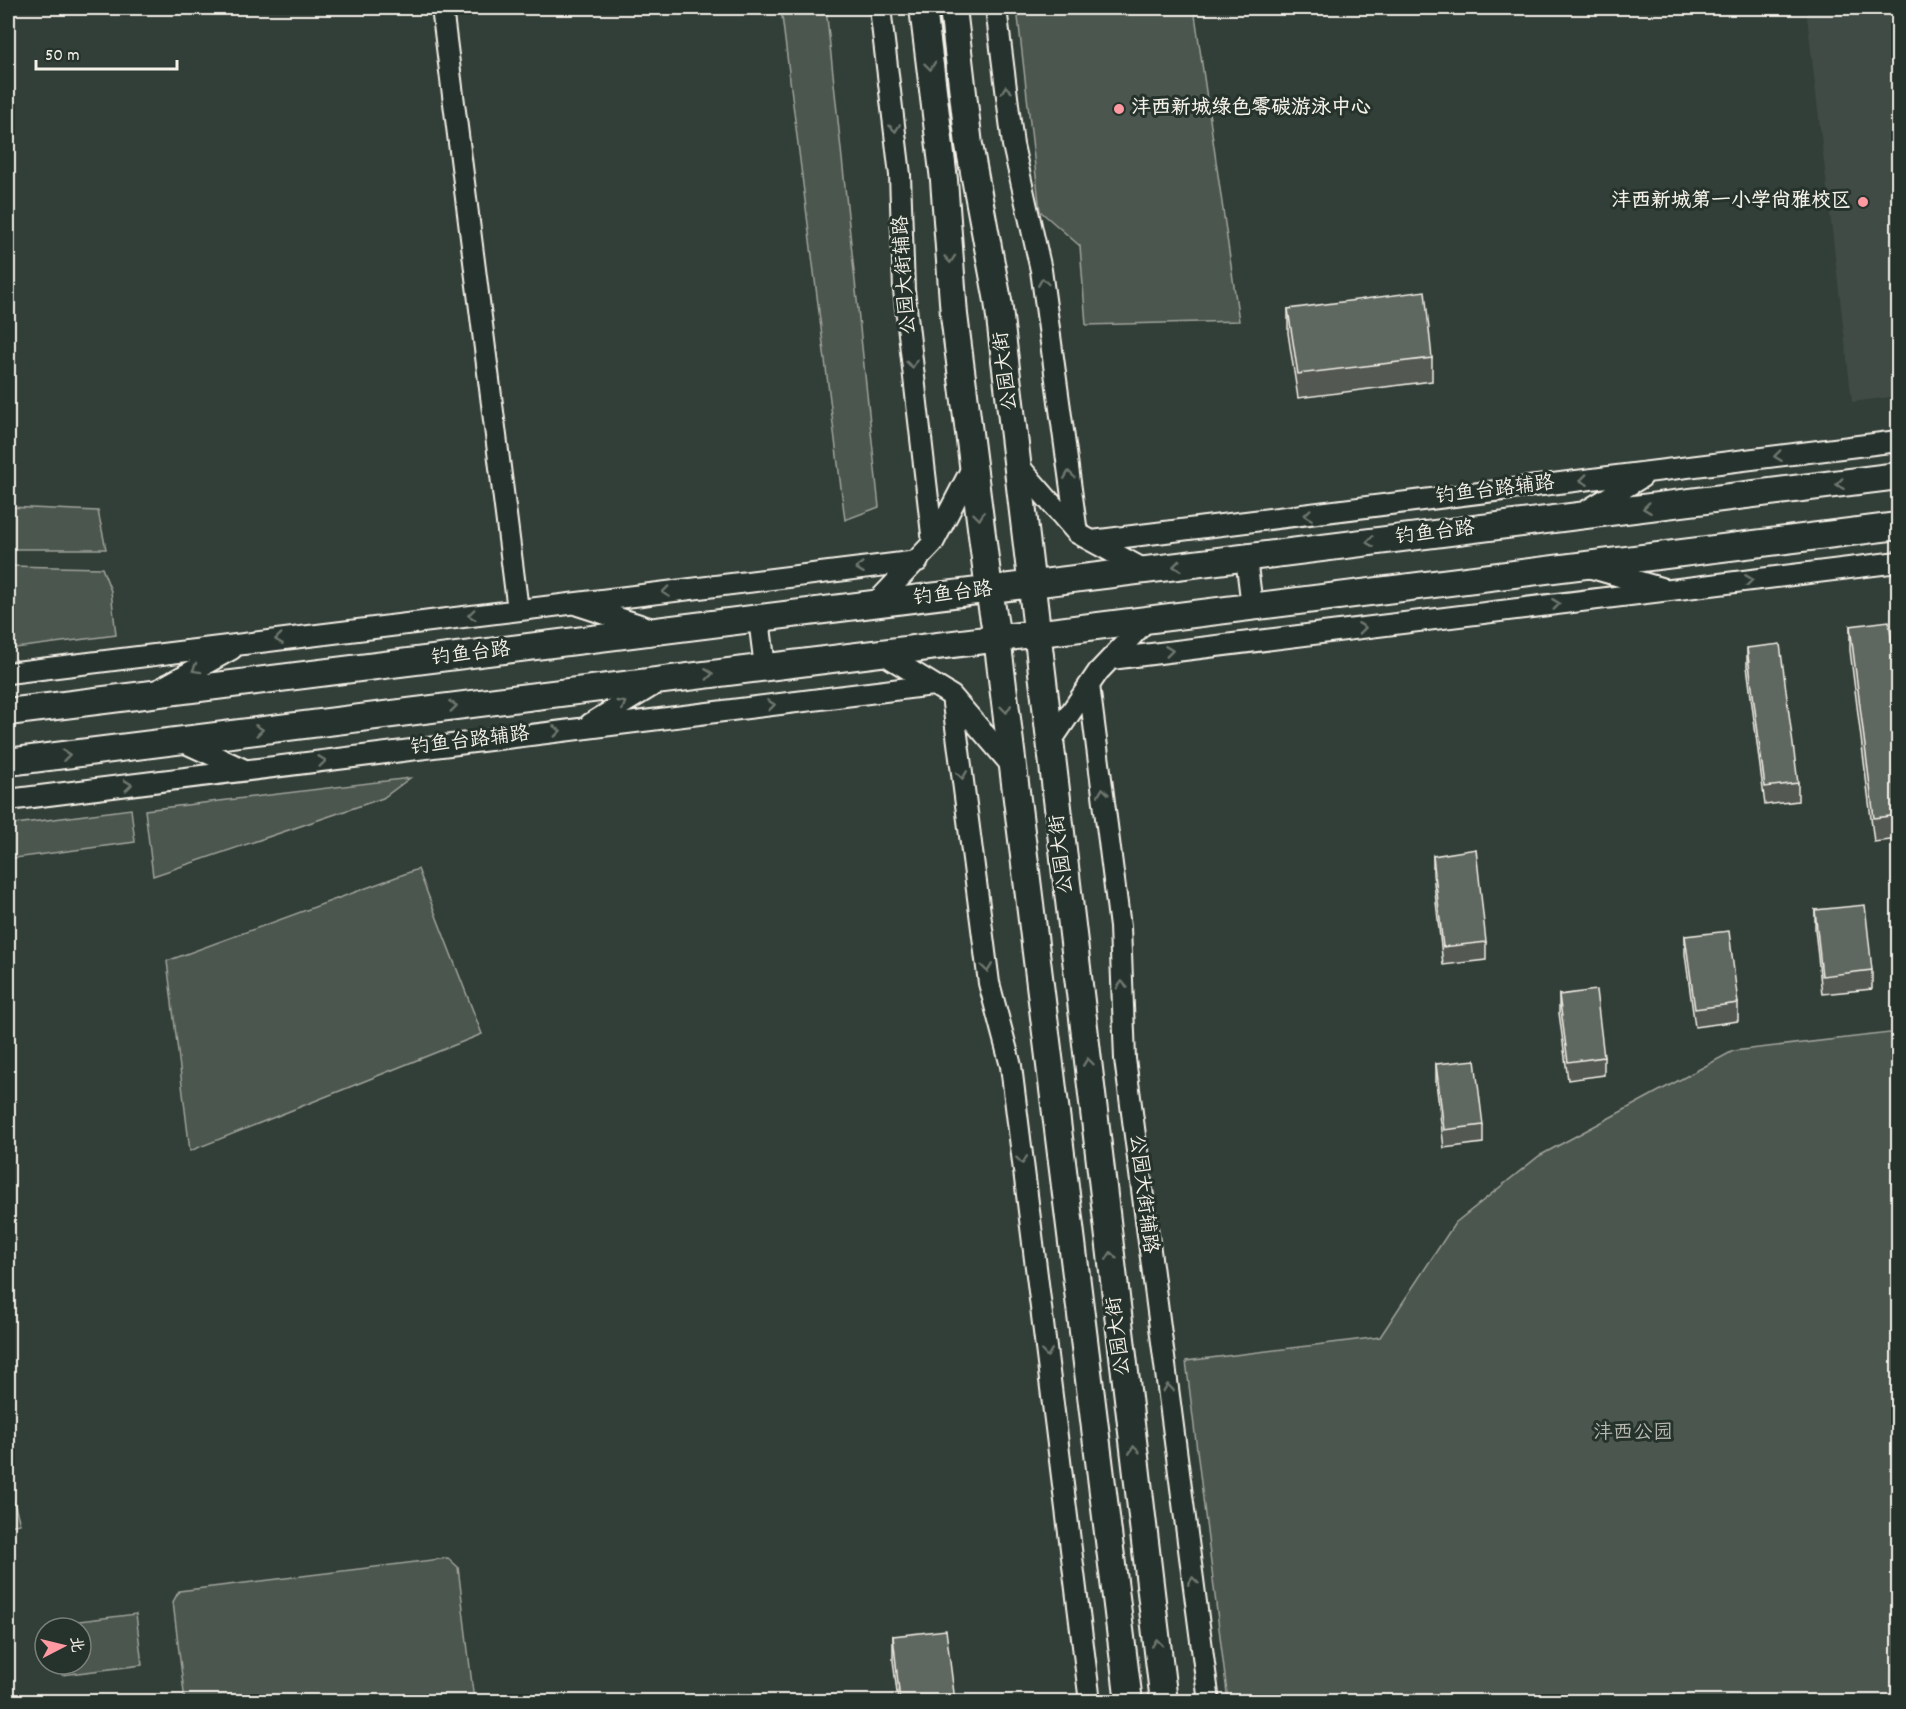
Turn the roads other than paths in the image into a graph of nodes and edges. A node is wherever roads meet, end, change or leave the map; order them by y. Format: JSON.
{"nodes":[{"id":1,"x":442,"y":8,"type":"edge"},
{"id":2,"x":880,"y":8,"type":"edge"},
{"id":3,"x":923,"y":8,"type":"edge"},
{"id":4,"x":952,"y":8,"type":"edge"},
{"id":5,"x":996,"y":8,"type":"edge"},
{"id":6,"x":1899,"y":441,"type":"edge"},
{"id":7,"x":1018,"y":465,"type":"junction"},
{"id":8,"x":973,"y":466,"type":"junction"},
{"id":9,"x":1650,"y":472,"type":"junction"},
{"id":10,"x":1899,"y":476,"type":"edge"},
{"id":11,"x":1577,"y":516,"type":"junction"},
{"id":12,"x":1899,"y":526,"type":"edge"},
{"id":13,"x":1084,"y":537,"type":"junction"},
{"id":14,"x":933,"y":543,"type":"junction"},
{"id":15,"x":1246,"y":558,"type":"junction"},
{"id":16,"x":918,"y":561,"type":"junction"},
{"id":17,"x":1899,"y":562,"type":"edge"},
{"id":18,"x":1583,"y":565,"type":"junction"},
{"id":19,"x":1145,"y":570,"type":"junction"},
{"id":20,"x":1033,"y":584,"type":"junction"},
{"id":21,"x":989,"y":590,"type":"junction"},
{"id":22,"x":1668,"y":590,"type":"junction"},
{"id":23,"x":573,"y":603,"type":"junction"},
{"id":24,"x":875,"y":604,"type":"junction"},
{"id":25,"x":1252,"y":606,"type":"junction"},
{"id":26,"x":518,"y":610,"type":"junction"},
{"id":27,"x":759,"y":619,"type":"junction"},
{"id":28,"x":1148,"y":619,"type":"junction"},
{"id":29,"x":658,"y":631,"type":"junction"},
{"id":30,"x":1037,"y":633,"type":"junction"},
{"id":31,"x":997,"y":638,"type":"junction"},
{"id":32,"x":242,"y":644,"type":"junction"},
{"id":33,"x":882,"y":653,"type":"junction"},
{"id":34,"x":1111,"y":658,"type":"junction"},
{"id":35,"x":765,"y":667,"type":"junction"},
{"id":36,"x":8,"y":673,"type":"edge"},
{"id":37,"x":662,"y":680,"type":"junction"},
{"id":38,"x":933,"y":685,"type":"junction"},
{"id":39,"x":1089,"y":685,"type":"junction"},
{"id":40,"x":150,"y":694,"type":"junction"},
{"id":41,"x":952,"y":696,"type":"junction"},
{"id":42,"x":8,"y":712,"type":"edge"},
{"id":43,"x":582,"y":728,"type":"junction"},
{"id":44,"x":179,"y":740,"type":"junction"},
{"id":45,"x":1050,"y":743,"type":"junction"},
{"id":46,"x":8,"y":762,"type":"edge"},
{"id":47,"x":1013,"y":767,"type":"junction"},
{"id":48,"x":246,"y":770,"type":"junction"},
{"id":49,"x":8,"y":800,"type":"edge"},
{"id":50,"x":1090,"y":1701,"type":"edge"},
{"id":51,"x":1129,"y":1701,"type":"edge"},
{"id":52,"x":1164,"y":1701,"type":"edge"},
{"id":53,"x":1209,"y":1701,"type":"edge"}],
"edges":[{"from":1,"to":26,"type":"street"},
{"from":2,"to":14,"type":"street","name":"公园大街辅路","one_way":true},
{"from":3,"to":8,"type":"main road","name":"公园大街","one_way":true},
{"from":4,"to":7,"type":"main road","name":"公园大街"},
{"from":13,"to":5,"type":"street","one_way":true},
{"from":6,"to":9,"type":"street","name":"钓鱼台路辅路","one_way":true},
{"from":7,"to":13,"type":"street"},
{"from":7,"to":20,"type":"main road","name":"公园大街"},
{"from":8,"to":14,"type":"street"},
{"from":8,"to":21,"type":"main road","name":"公园大街","one_way":true},
{"from":9,"to":11,"type":"street"},
{"from":9,"to":13,"type":"street","name":"钓鱼台路辅路","one_way":true},
{"from":10,"to":11,"type":"main road","name":"钓鱼台路","one_way":true},
{"from":11,"to":15,"type":"main road","name":"钓鱼台路","one_way":true},
{"from":12,"to":18,"type":"main road"},
{"from":13,"to":19,"type":"street"},
{"from":14,"to":16,"type":"street"},
{"from":15,"to":19,"type":"main road","name":"钓鱼台路","one_way":true},
{"from":15,"to":25,"type":"street"},
{"from":16,"to":23,"type":"street","one_way":true},
{"from":16,"to":24,"type":"street"},
{"from":22,"to":17,"type":"street","one_way":true},
{"from":18,"to":22,"type":"street"},
{"from":18,"to":25,"type":"main road"},
{"from":19,"to":20,"type":"main road","name":"钓鱼台路"},
{"from":20,"to":21,"type":"main road","name":"钓鱼台路"},
{"from":20,"to":30,"type":"main road","name":"公园大街"},
{"from":21,"to":24,"type":"main road","name":"钓鱼台路"},
{"from":21,"to":31,"type":"main road","name":"公园大街"},
{"from":34,"to":22,"type":"street","one_way":true},
{"from":23,"to":26,"type":"street"},
{"from":23,"to":29,"type":"street"},
{"from":24,"to":27,"type":"main road","name":"钓鱼台路"},
{"from":25,"to":28,"type":"main road"},
{"from":26,"to":32,"type":"street","one_way":true},
{"from":27,"to":29,"type":"main road","name":"钓鱼台路"},
{"from":27,"to":35,"type":"street"},
{"from":28,"to":30,"type":"main road"},
{"from":28,"to":34,"type":"street"},
{"from":29,"to":40,"type":"main road","name":"钓鱼台路"},
{"from":30,"to":31,"type":"main road"},
{"from":30,"to":45,"type":"main road","name":"公园大街"},
{"from":31,"to":33,"type":"main road"},
{"from":31,"to":47,"type":"main road","name":"公园大街","one_way":true},
{"from":32,"to":36,"type":"street"},
{"from":32,"to":40,"type":"street","one_way":true},
{"from":33,"to":35,"type":"main road"},
{"from":33,"to":38,"type":"street"},
{"from":34,"to":39,"type":"street"},
{"from":37,"to":35,"type":"main road","one_way":true},
{"from":43,"to":37,"type":"street","one_way":true},
{"from":44,"to":37,"type":"main road","one_way":true},
{"from":38,"to":41,"type":"street"},
{"from":43,"to":38,"type":"street","name":"钓鱼台路辅路","one_way":true},
{"from":39,"to":45,"type":"street"},
{"from":53,"to":39,"type":"street","name":"公园大街辅路","one_way":true},
{"from":40,"to":42,"type":"main road","name":"钓鱼台路"},
{"from":41,"to":47,"type":"street"},
{"from":41,"to":50,"type":"street","one_way":true},
{"from":48,"to":43,"type":"street","name":"钓鱼台路辅路","one_way":true},
{"from":46,"to":44,"type":"main road","one_way":true},
{"from":44,"to":48,"type":"street"},
{"from":52,"to":45,"type":"main road","name":"公园大街","one_way":true},
{"from":47,"to":51,"type":"main road","name":"公园大街"},
{"from":49,"to":48,"type":"street","name":"钓鱼台路辅路","one_way":true}]}
